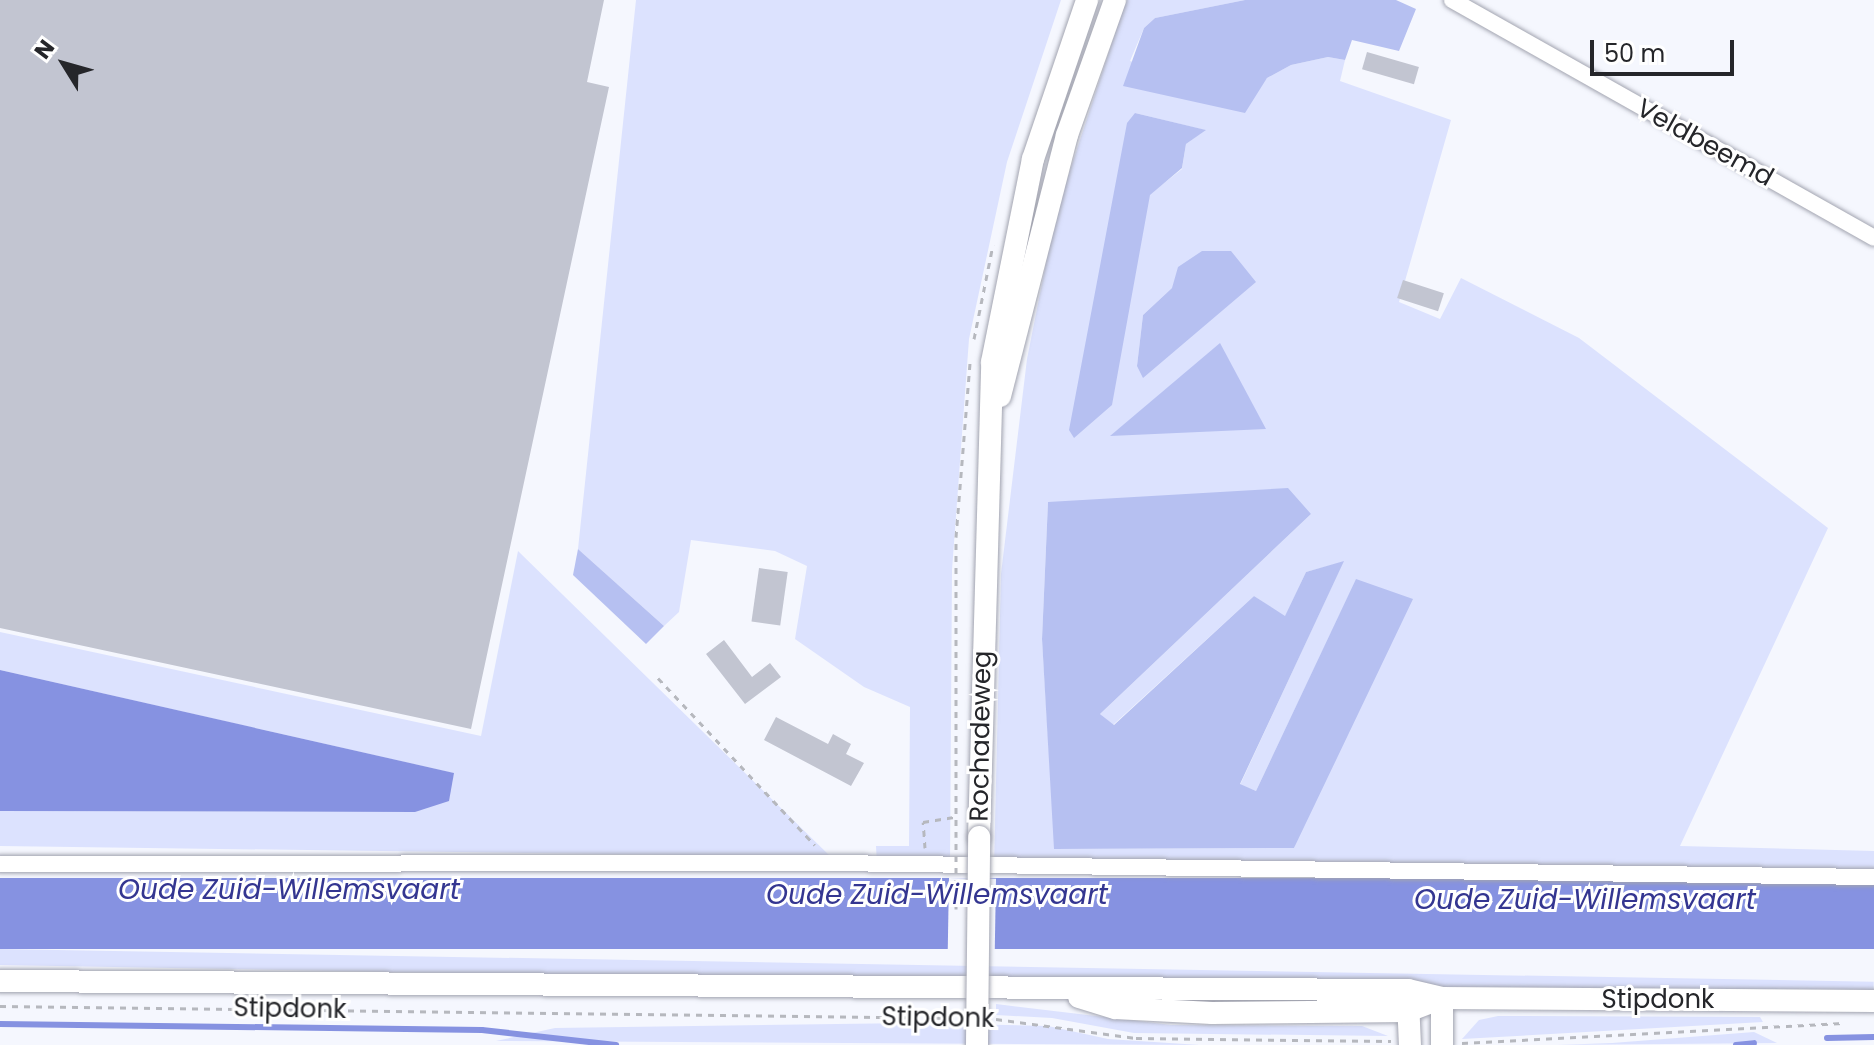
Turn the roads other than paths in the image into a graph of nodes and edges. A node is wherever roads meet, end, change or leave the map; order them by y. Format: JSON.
{"nodes":[{"id":1,"x":1087,"y":0,"type":"edge"},
{"id":2,"x":1115,"y":0,"type":"edge"},
{"id":3,"x":1452,"y":0,"type":"edge"},
{"id":4,"x":1874,"y":238,"type":"edge"},
{"id":5,"x":992,"y":428,"type":"junction"},
{"id":6,"x":0,"y":864,"type":"edge"},
{"id":7,"x":1874,"y":877,"type":"edge"},
{"id":8,"x":0,"y":981,"type":"edge"},
{"id":9,"x":1442,"y":998,"type":"junction"},
{"id":10,"x":1408,"y":1001,"type":"junction"},
{"id":11,"x":1874,"y":1001,"type":"edge"},
{"id":12,"x":1410,"y":1044,"type":"edge"},
{"id":13,"x":1442,"y":1044,"type":"edge"},
{"id":14,"x":977,"y":1045,"type":"edge"}],
"edges":[{"from":1,"to":5,"type":"main road","name":"Rochadeweg"},
{"from":2,"to":5,"type":"main road","name":"Rochadeweg"},
{"from":3,"to":4,"type":"street","name":"Veldbeemd"},
{"from":5,"to":14,"type":"main road","name":"Rochadeweg","bridge":true},
{"from":6,"to":7,"type":"street"},
{"from":8,"to":10,"type":"main road","name":"Stipdonk"},
{"from":9,"to":10,"type":"main road","name":"Stipdonk"},
{"from":9,"to":11,"type":"main road","name":"Stipdonk"},
{"from":9,"to":13,"type":"main road"},
{"from":10,"to":12,"type":"main road"}]}
